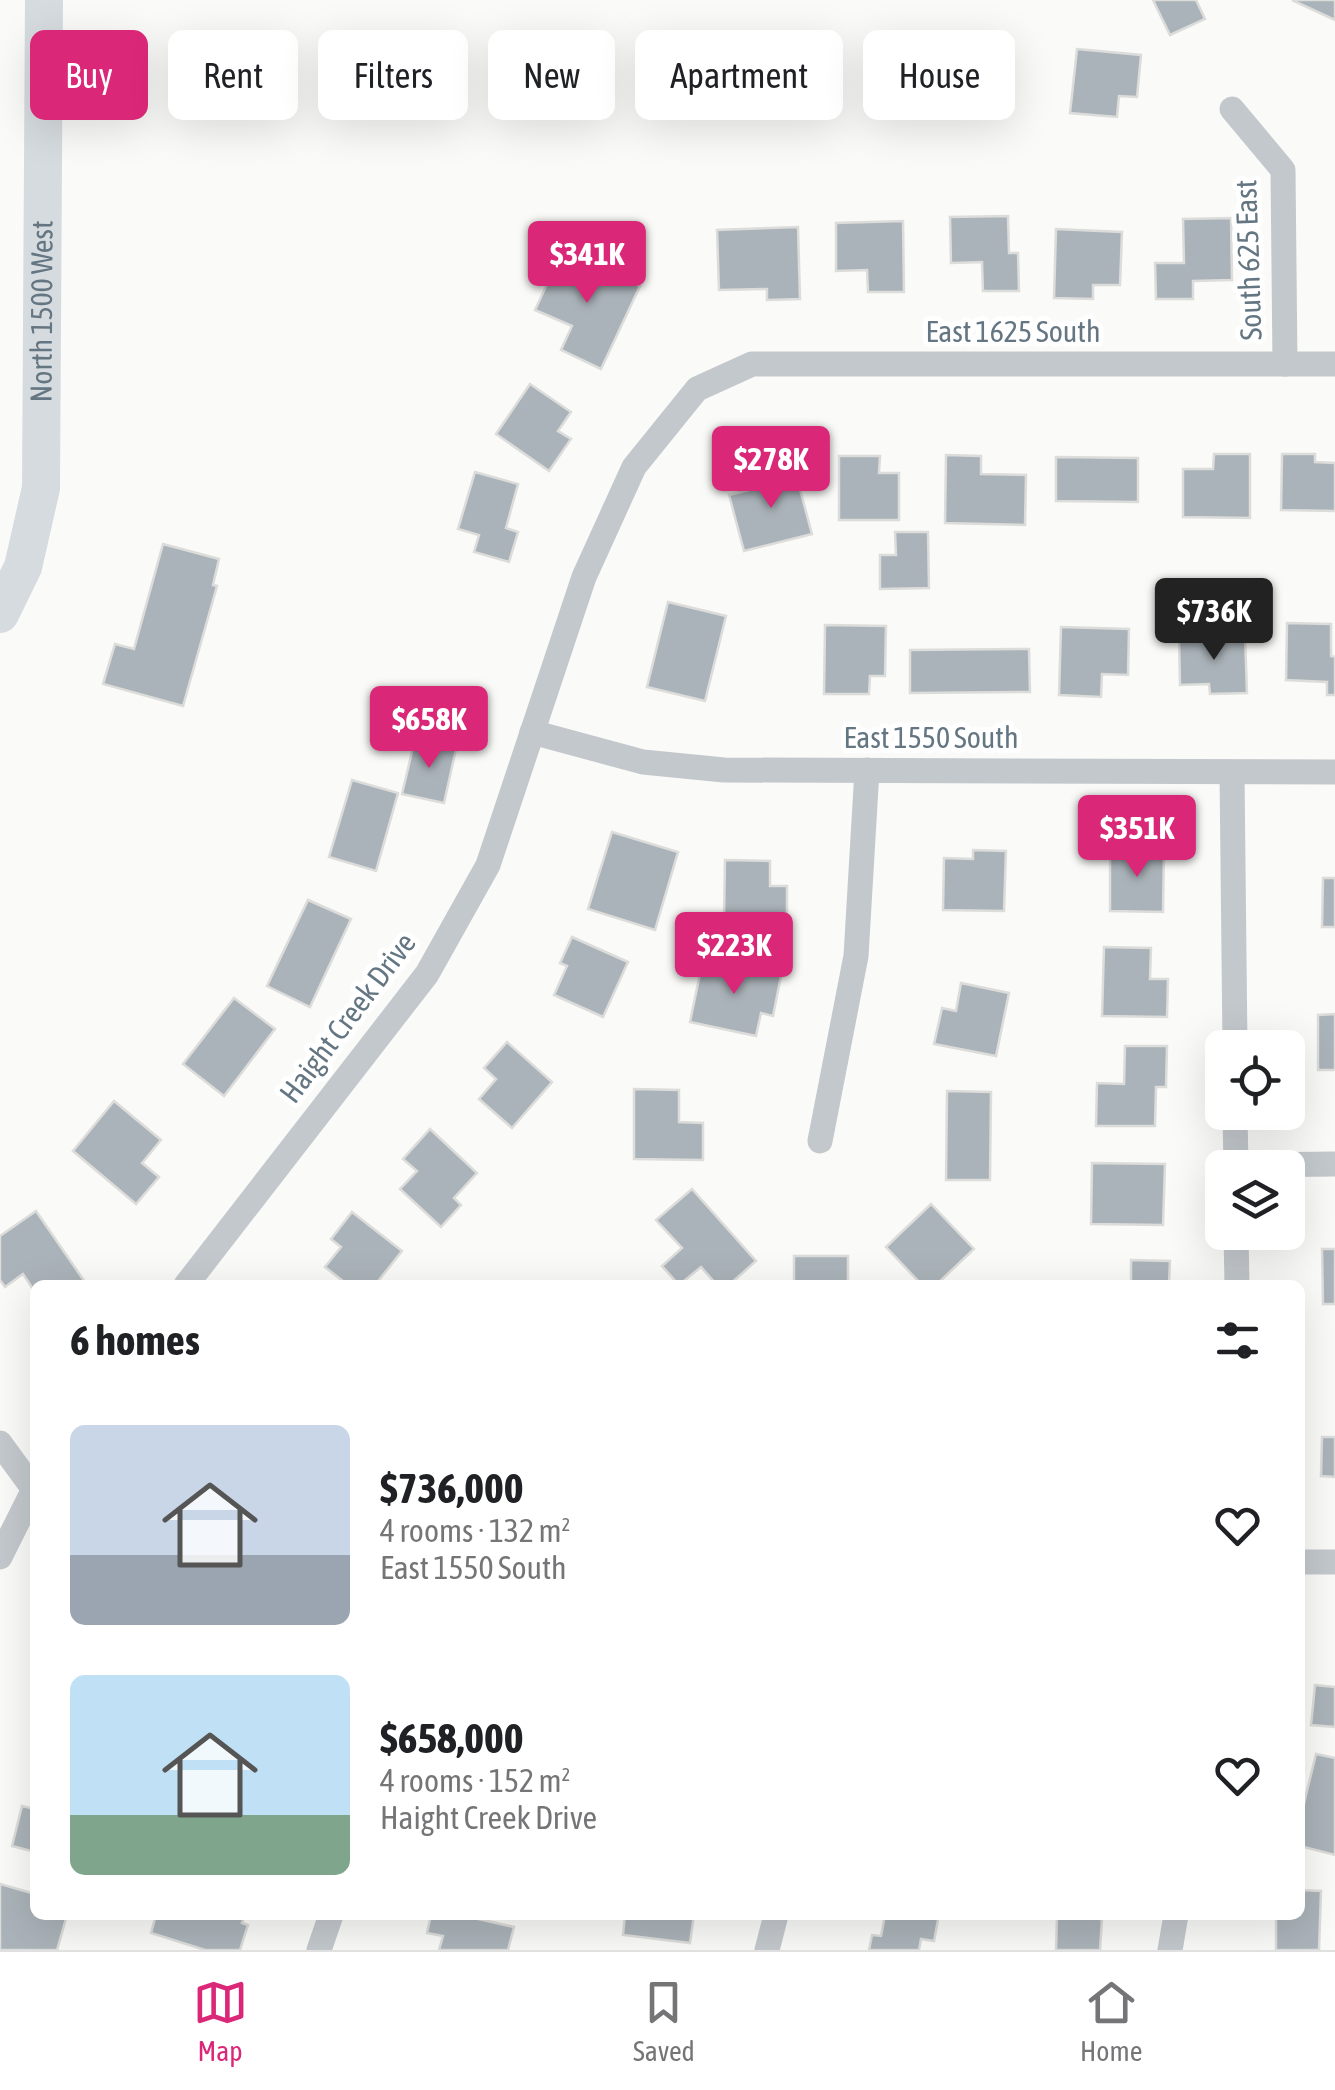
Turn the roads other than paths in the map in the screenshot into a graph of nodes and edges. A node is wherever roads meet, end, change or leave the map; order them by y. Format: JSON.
{"nodes":[{"id":1,"x":44,"y":0,"type":"edge"},
{"id":2,"x":1232,"y":109,"type":"dead end"},
{"id":3,"x":1285,"y":364,"type":"junction"},
{"id":4,"x":1335,"y":364,"type":"edge"},
{"id":5,"x":697,"y":388,"type":"joint"},
{"id":6,"x":0,"y":614,"type":"edge"},
{"id":7,"x":532,"y":732,"type":"junction"},
{"id":8,"x":867,"y":770,"type":"junction"},
{"id":9,"x":1232,"y":772,"type":"junction"},
{"id":10,"x":1335,"y":772,"type":"edge"},
{"id":11,"x":1235,"y":1030,"type":"edge"},
{"id":12,"x":820,"y":1141,"type":"dead end"},
{"id":13,"x":1335,"y":1164,"type":"edge"},
{"id":14,"x":1305,"y":1165,"type":"edge"},
{"id":15,"x":1236,"y":1250,"type":"edge"},
{"id":16,"x":190,"y":1280,"type":"edge"},
{"id":17,"x":1237,"y":1280,"type":"edge"},
{"id":18,"x":0,"y":1443,"type":"edge"},
{"id":19,"x":30,"y":1484,"type":"edge"},
{"id":20,"x":30,"y":1497,"type":"edge"},
{"id":21,"x":0,"y":1557,"type":"edge"},
{"id":22,"x":1305,"y":1562,"type":"edge"},
{"id":23,"x":1335,"y":1562,"type":"edge"},
{"id":24,"x":329,"y":1920,"type":"edge"},
{"id":25,"x":775,"y":1920,"type":"edge"},
{"id":26,"x":1175,"y":1920,"type":"edge"},
{"id":27,"x":318,"y":1950,"type":"edge"},
{"id":28,"x":767,"y":1950,"type":"edge"},
{"id":29,"x":1170,"y":1950,"type":"edge"}],
"edges":[{"from":1,"to":6,"type":"street","name":"North 1500 West"},
{"from":2,"to":3,"type":"street","name":"South 625 East"},
{"from":3,"to":4,"type":"street","name":"East 1625 South"},
{"from":3,"to":5,"type":"street","name":"East 1625 South"},
{"from":5,"to":7,"type":"street","name":"Haight Creek Drive"},
{"from":7,"to":8,"type":"street","name":"East 1550 South"},
{"from":7,"to":16,"type":"street","name":"Haight Creek Drive"},
{"from":8,"to":9,"type":"street","name":"East 1550 South"},
{"from":8,"to":12,"type":"street"},
{"from":9,"to":10,"type":"street","name":"East 1550 South"},
{"from":9,"to":11,"type":"street"},
{"from":13,"to":14,"type":"street"},
{"from":15,"to":17,"type":"street"},
{"from":18,"to":19,"type":"street"},
{"from":20,"to":21,"type":"street"},
{"from":22,"to":23,"type":"street"},
{"from":24,"to":27,"type":"street"},
{"from":25,"to":28,"type":"street"},
{"from":26,"to":29,"type":"street"}]}
